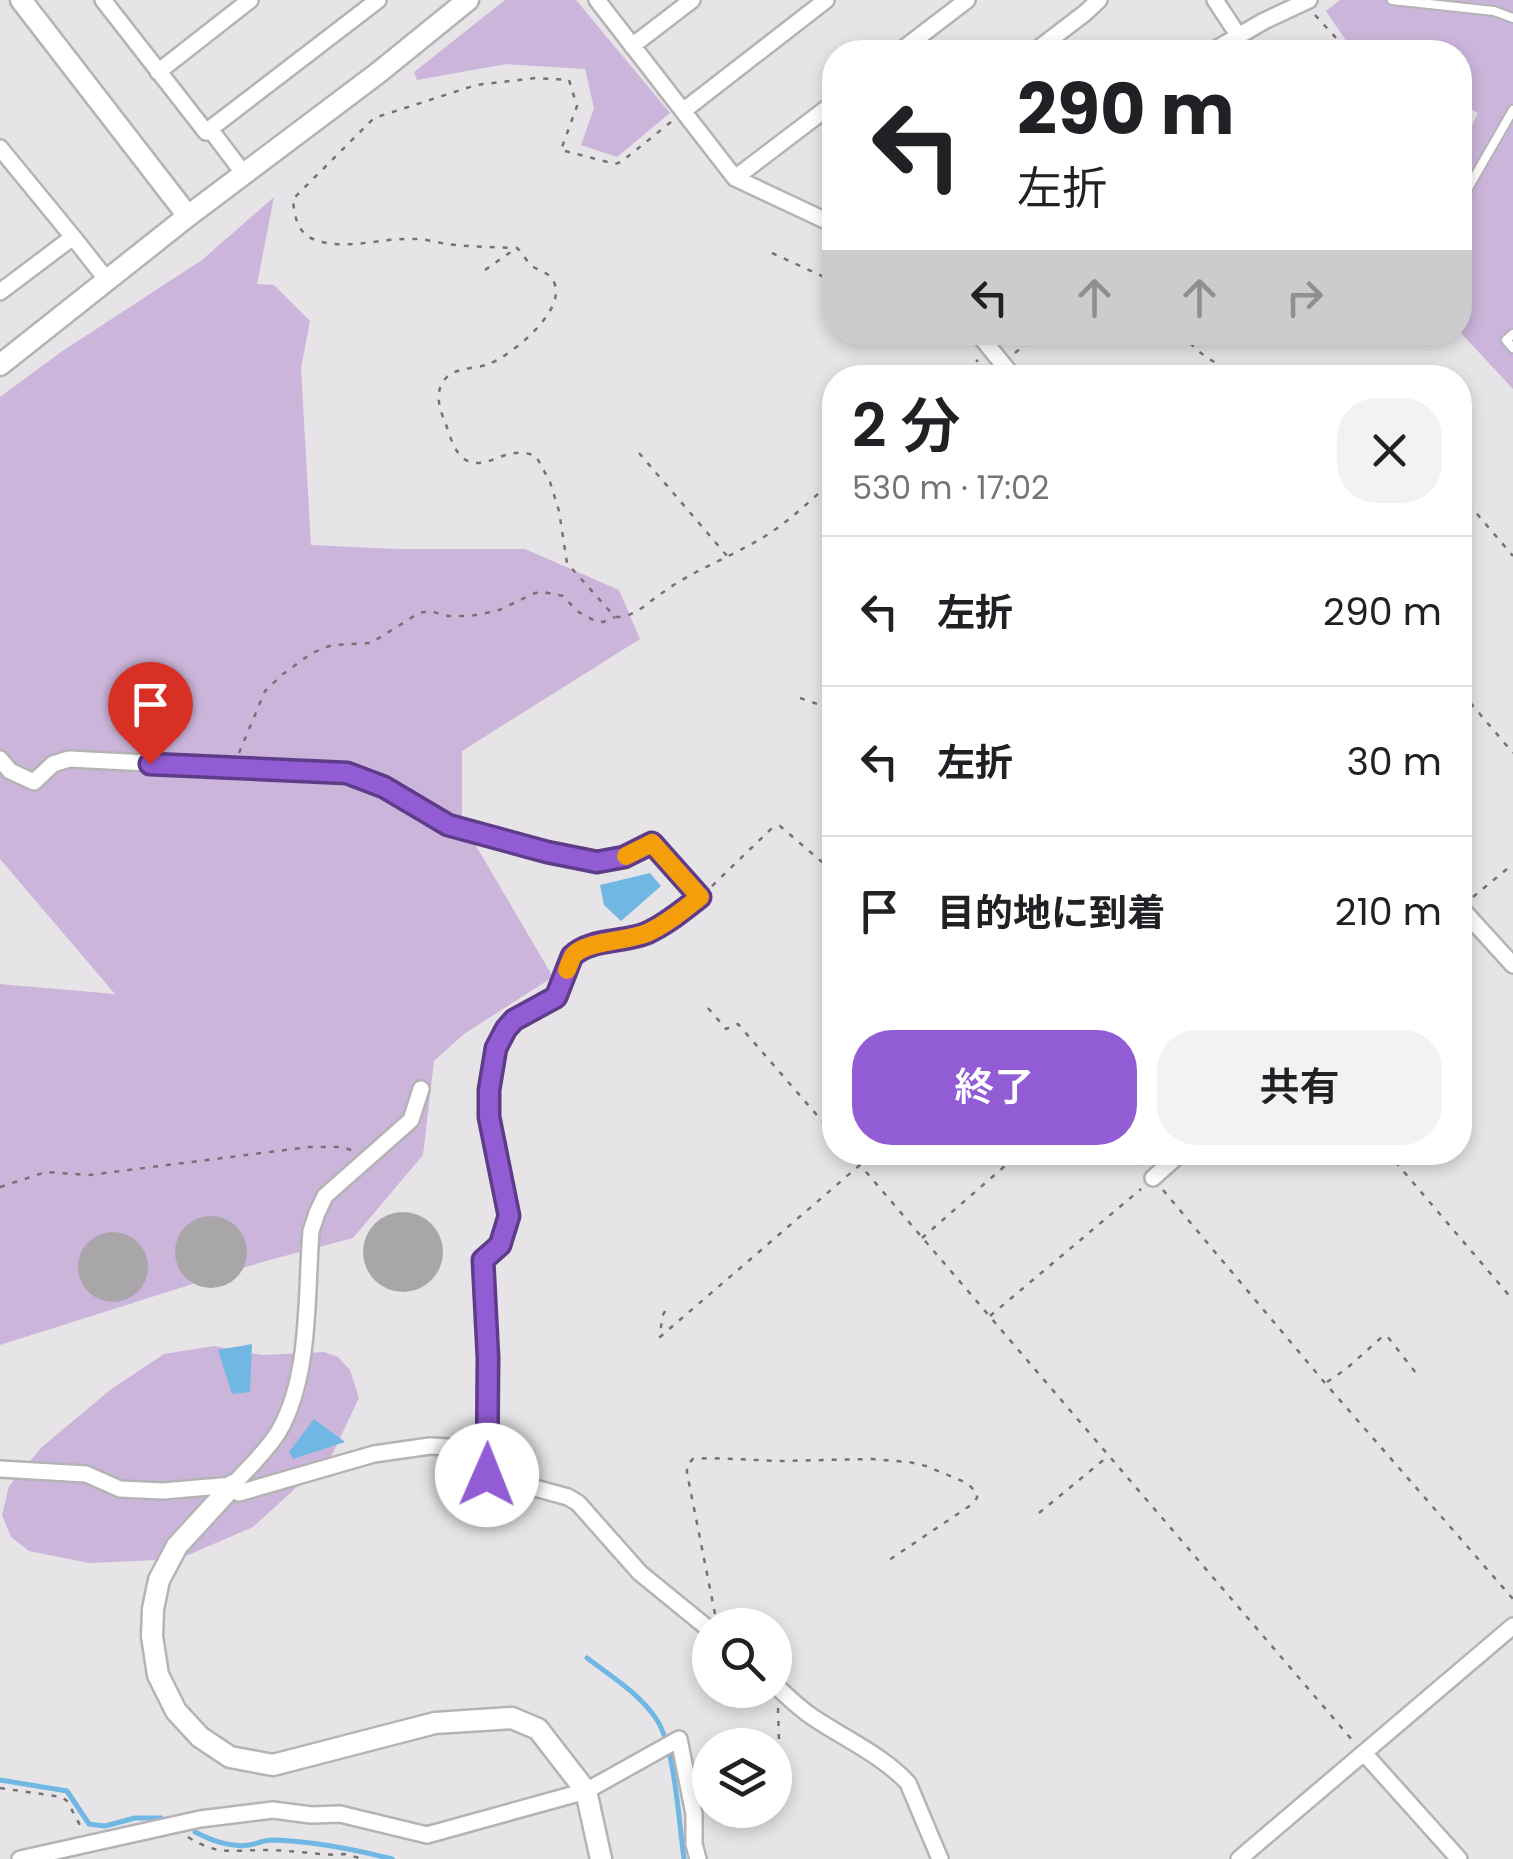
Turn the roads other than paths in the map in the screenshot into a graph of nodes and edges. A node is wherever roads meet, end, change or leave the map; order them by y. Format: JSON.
{"nodes":[{"id":1,"x":21,"y":0,"type":"edge"},
{"id":2,"x":250,"y":0,"type":"edge"},
{"id":3,"x":378,"y":0,"type":"edge"},
{"id":4,"x":468,"y":0,"type":"edge"},
{"id":5,"x":597,"y":0,"type":"edge"},
{"id":6,"x":692,"y":0,"type":"edge"},
{"id":7,"x":826,"y":0,"type":"edge"},
{"id":8,"x":967,"y":0,"type":"edge"},
{"id":9,"x":1099,"y":0,"type":"edge"},
{"id":10,"x":1215,"y":0,"type":"edge"},
{"id":11,"x":1308,"y":0,"type":"edge"},
{"id":12,"x":1392,"y":0,"type":"edge"},
{"id":13,"x":108,"y":2,"type":"edge"},
{"id":14,"x":1080,"y":7,"type":"edge"},
{"id":15,"x":1513,"y":18,"type":"edge"},
{"id":16,"x":1238,"y":36,"type":"junction"},
{"id":17,"x":915,"y":40,"type":"edge"},
{"id":18,"x":1046,"y":40,"type":"edge"},
{"id":19,"x":1231,"y":40,"type":"edge"},
{"id":20,"x":632,"y":46,"type":"junction"},
{"id":21,"x":158,"y":72,"type":"junction"},
{"id":22,"x":822,"y":112,"type":"edge"},
{"id":23,"x":677,"y":116,"type":"junction"},
{"id":24,"x":1511,"y":116,"type":"edge"},
{"id":25,"x":210,"y":130,"type":"junction"},
{"id":26,"x":0,"y":148,"type":"edge"},
{"id":27,"x":6,"y":170,"type":"edge"},
{"id":28,"x":244,"y":174,"type":"junction"},
{"id":29,"x":735,"y":178,"type":"junction"},
{"id":30,"x":1472,"y":182,"type":"edge"},
{"id":31,"x":188,"y":216,"type":"junction"},
{"id":32,"x":822,"y":219,"type":"edge"},
{"id":33,"x":72,"y":237,"type":"junction"},
{"id":34,"x":107,"y":280,"type":"junction"},
{"id":35,"x":0,"y":292,"type":"edge"},
{"id":36,"x":1513,"y":334,"type":"edge"},
{"id":37,"x":986,"y":345,"type":"edge"},
{"id":38,"x":1513,"y":348,"type":"edge"},
{"id":39,"x":0,"y":364,"type":"edge"},
{"id":40,"x":1003,"y":365,"type":"edge"},
{"id":41,"x":0,"y":759,"type":"edge"},
{"id":42,"x":1472,"y":920,"type":"edge"},
{"id":43,"x":1513,"y":965,"type":"edge"},
{"id":44,"x":421,"y":1089,"type":"dead end"},
{"id":45,"x":1168,"y":1165,"type":"edge"},
{"id":46,"x":1153,"y":1178,"type":"road end"},
{"id":47,"x":0,"y":1470,"type":"edge"},
{"id":48,"x":487,"y":1475,"type":"junction"},
{"id":49,"x":233,"y":1485,"type":"junction"},
{"id":50,"x":692,"y":1611,"type":"edge"},
{"id":51,"x":1513,"y":1626,"type":"edge"},
{"id":52,"x":792,"y":1700,"type":"edge"},
{"id":53,"x":1364,"y":1753,"type":"junction"},
{"id":54,"x":586,"y":1791,"type":"junction"},
{"id":55,"x":20,"y":1859,"type":"edge"},
{"id":56,"x":601,"y":1859,"type":"edge"},
{"id":57,"x":698,"y":1859,"type":"edge"},
{"id":58,"x":940,"y":1859,"type":"edge"},
{"id":59,"x":1238,"y":1859,"type":"edge"},
{"id":60,"x":1459,"y":1859,"type":"edge"}],
"edges":[{"from":1,"to":31,"type":"street"},
{"from":2,"to":21,"type":"street"},
{"from":3,"to":25,"type":"street"},
{"from":4,"to":28,"type":"street"},
{"from":5,"to":20,"type":"street"},
{"from":6,"to":20,"type":"street"},
{"from":7,"to":23,"type":"street"},
{"from":8,"to":17,"type":"street"},
{"from":9,"to":14,"type":"street"},
{"from":10,"to":16,"type":"street"},
{"from":11,"to":16,"type":"street"},
{"from":12,"to":15,"type":"lane"},
{"from":13,"to":21,"type":"street"},
{"from":14,"to":18,"type":"street"},
{"from":16,"to":19,"type":"street"},
{"from":20,"to":23,"type":"street"},
{"from":21,"to":25,"type":"street"},
{"from":22,"to":29,"type":"street"},
{"from":23,"to":29,"type":"street"},
{"from":24,"to":30,"type":"lane"},
{"from":25,"to":28,"type":"street"},
{"from":26,"to":27,"type":"street"},
{"from":27,"to":33,"type":"street"},
{"from":28,"to":31,"type":"street"},
{"from":29,"to":32,"type":"street"},
{"from":31,"to":34,"type":"street"},
{"from":33,"to":34,"type":"street"},
{"from":33,"to":35,"type":"street"},
{"from":34,"to":39,"type":"street"},
{"from":36,"to":38,"type":"lane"},
{"from":37,"to":40,"type":"street"},
{"from":41,"to":48,"type":"street"},
{"from":42,"to":43,"type":"street"},
{"from":44,"to":49,"type":"street"},
{"from":45,"to":46,"type":"street"},
{"from":47,"to":49,"type":"street"},
{"from":48,"to":49,"type":"street"},
{"from":48,"to":50,"type":"street"},
{"from":49,"to":54,"type":"street"},
{"from":51,"to":53,"type":"street"},
{"from":52,"to":58,"type":"street"},
{"from":53,"to":59,"type":"street"},
{"from":53,"to":60,"type":"street"},
{"from":54,"to":55,"type":"street"},
{"from":54,"to":56,"type":"street"},
{"from":54,"to":57,"type":"street"}]}
